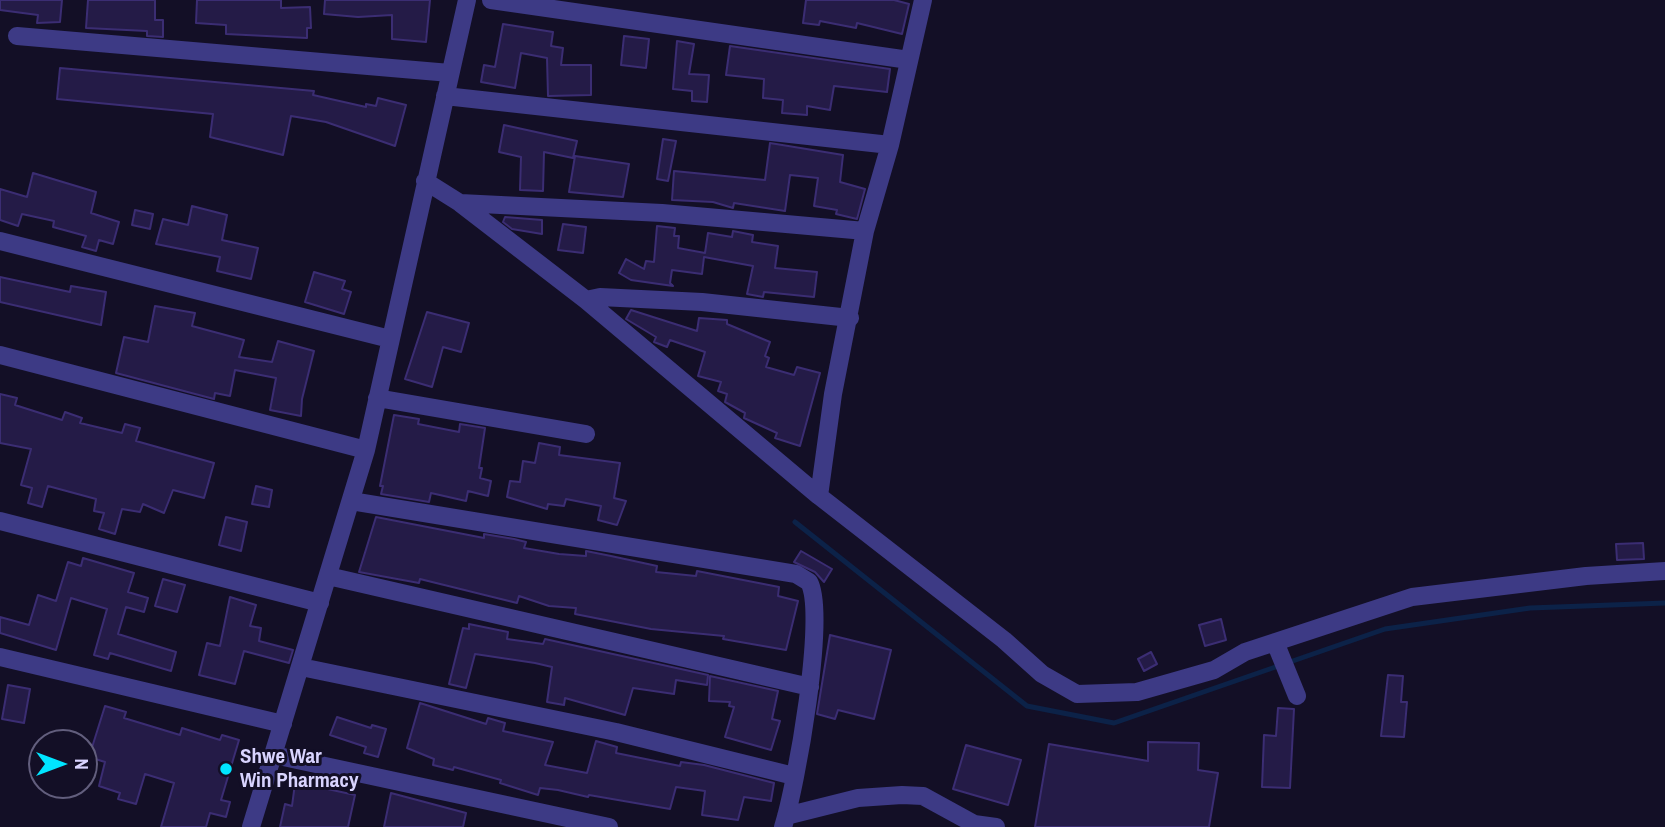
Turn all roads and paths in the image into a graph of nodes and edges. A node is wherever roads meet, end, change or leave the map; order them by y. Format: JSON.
{"nodes":[{"id":1,"x":467,"y":0,"type":"edge"},
{"id":2,"x":491,"y":0,"type":"edge"},
{"id":3,"x":923,"y":0,"type":"edge"},
{"id":4,"x":17,"y":36,"type":"dead end"},
{"id":5,"x":909,"y":60,"type":"junction"},
{"id":6,"x":450,"y":73,"type":"junction"},
{"id":7,"x":445,"y":96,"type":"junction"},
{"id":8,"x":890,"y":145,"type":"junction"},
{"id":9,"x":425,"y":181,"type":"junction"},
{"id":10,"x":460,"y":203,"type":"junction"},
{"id":11,"x":865,"y":230,"type":"junction"},
{"id":12,"x":0,"y":241,"type":"edge"},
{"id":13,"x":586,"y":300,"type":"junction"},
{"id":14,"x":850,"y":318,"type":"junction"},
{"id":15,"x":390,"y":338,"type":"junction"},
{"id":16,"x":0,"y":355,"type":"edge"},
{"id":17,"x":377,"y":398,"type":"junction"},
{"id":18,"x":586,"y":434,"type":"dead end"},
{"id":19,"x":366,"y":450,"type":"junction"},
{"id":20,"x":819,"y":496,"type":"junction"},
{"id":21,"x":351,"y":501,"type":"junction"},
{"id":22,"x":0,"y":521,"type":"edge"},
{"id":23,"x":1665,"y":571,"type":"edge"},
{"id":24,"x":328,"y":576,"type":"junction"},
{"id":25,"x":320,"y":603,"type":"junction"},
{"id":26,"x":1282,"y":656,"type":"junction"},
{"id":27,"x":0,"y":657,"type":"edge"},
{"id":28,"x":301,"y":667,"type":"junction"},
{"id":29,"x":810,"y":687,"type":"junction"},
{"id":30,"x":1297,"y":696,"type":"dead end"},
{"id":31,"x":283,"y":724,"type":"junction"},
{"id":32,"x":274,"y":755,"type":"junction"},
{"id":33,"x":794,"y":776,"type":"junction"},
{"id":34,"x":785,"y":821,"type":"edge"},
{"id":35,"x":251,"y":827,"type":"edge"},
{"id":36,"x":610,"y":827,"type":"edge"},
{"id":37,"x":996,"y":827,"type":"edge"}],
"edges":[{"from":1,"to":6,"type":"street"},
{"from":2,"to":5,"type":"street"},
{"from":3,"to":5,"type":"street"},
{"from":4,"to":6,"type":"street"},
{"from":5,"to":8,"type":"street"},
{"from":6,"to":7,"type":"street"},
{"from":7,"to":8,"type":"street"},
{"from":7,"to":9,"type":"street"},
{"from":8,"to":11,"type":"street"},
{"from":9,"to":10,"type":"street"},
{"from":9,"to":15,"type":"street"},
{"from":10,"to":11,"type":"street"},
{"from":10,"to":13,"type":"street"},
{"from":11,"to":14,"type":"street"},
{"from":12,"to":15,"type":"street"},
{"from":13,"to":14,"type":"street"},
{"from":13,"to":20,"type":"street"},
{"from":14,"to":20,"type":"street"},
{"from":15,"to":17,"type":"street"},
{"from":16,"to":19,"type":"street"},
{"from":17,"to":18,"type":"street"},
{"from":17,"to":19,"type":"street"},
{"from":19,"to":21,"type":"street"},
{"from":20,"to":26,"type":"street"},
{"from":21,"to":24,"type":"street"},
{"from":21,"to":29,"type":"street"},
{"from":22,"to":25,"type":"street"},
{"from":23,"to":26,"type":"street"},
{"from":24,"to":25,"type":"street"},
{"from":24,"to":29,"type":"street"},
{"from":25,"to":28,"type":"street"},
{"from":26,"to":30,"type":"street"},
{"from":27,"to":31,"type":"street"},
{"from":28,"to":31,"type":"street"},
{"from":28,"to":33,"type":"street"},
{"from":29,"to":33,"type":"street"},
{"from":31,"to":32,"type":"street"},
{"from":32,"to":35,"type":"street"},
{"from":32,"to":36,"type":"street"},
{"from":33,"to":34,"type":"street"},
{"from":34,"to":37,"type":"street"}]}
